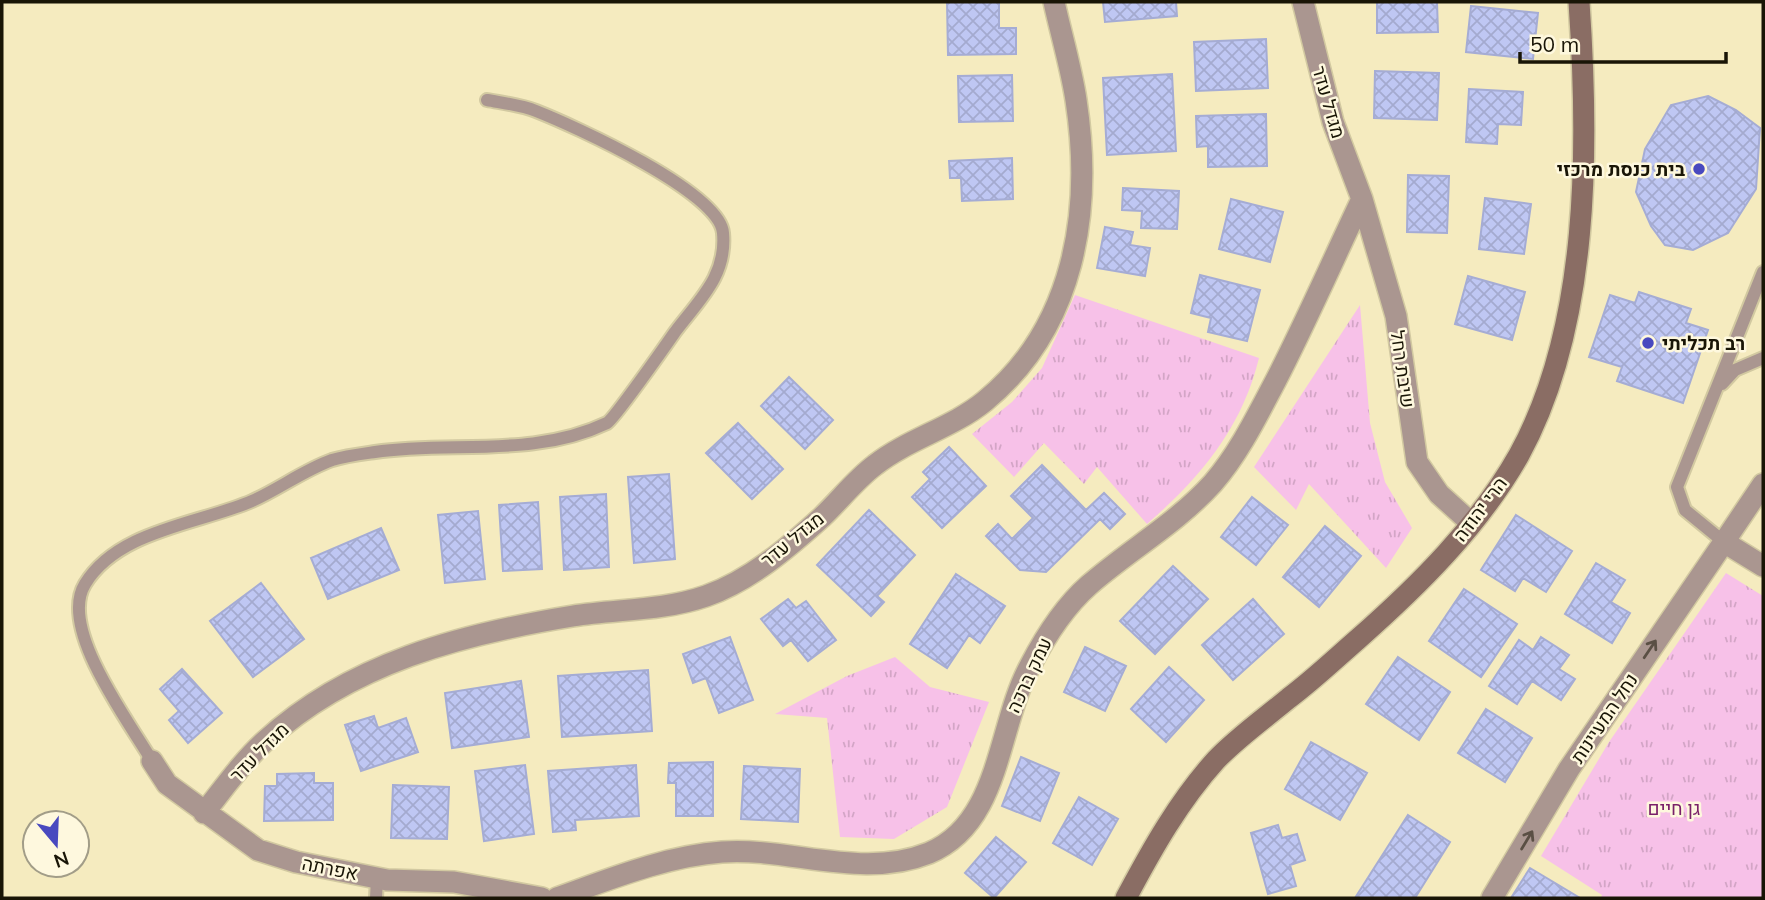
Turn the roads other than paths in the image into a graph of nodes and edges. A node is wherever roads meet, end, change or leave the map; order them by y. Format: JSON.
{"nodes":[{"id":1,"x":1054,"y":2,"type":"edge"},
{"id":2,"x":1303,"y":2,"type":"edge"},
{"id":3,"x":1578,"y":2,"type":"edge"},
{"id":4,"x":487,"y":100,"type":"dead end"},
{"id":5,"x":1362,"y":199,"type":"junction"},
{"id":6,"x":1763,"y":272,"type":"edge"},
{"id":7,"x":1763,"y":358,"type":"edge"},
{"id":8,"x":1717,"y":389,"type":"junction"},
{"id":9,"x":1763,"y":484,"type":"edge"},
{"id":10,"x":1471,"y":522,"type":"junction"},
{"id":11,"x":1724,"y":542,"type":"junction"},
{"id":12,"x":1763,"y":566,"type":"edge"},
{"id":13,"x":152,"y":761,"type":"joint"},
{"id":14,"x":204,"y":813,"type":"junction"},
{"id":15,"x":376,"y":888,"type":"edge"},
{"id":16,"x":542,"y":898,"type":"edge"},
{"id":17,"x":557,"y":898,"type":"edge"},
{"id":18,"x":1126,"y":898,"type":"edge"},
{"id":19,"x":1492,"y":898,"type":"edge"}],
"edges":[{"from":1,"to":14,"type":"street","name":"מגדל עדר"},
{"from":2,"to":5,"type":"street","name":"מגדל עדר"},
{"from":3,"to":10,"type":"street","name":"הרי יהודה"},
{"from":4,"to":13,"type":"lane"},
{"from":5,"to":10,"type":"street","name":"שיבת רחל"},
{"from":5,"to":17,"type":"street","name":"עמק ברכה"},
{"from":6,"to":8,"type":"lane"},
{"from":7,"to":8,"type":"lane"},
{"from":8,"to":11,"type":"lane"},
{"from":9,"to":11,"type":"street","name":"נחל המעיינות"},
{"from":10,"to":18,"type":"street","name":"הרי יהודה"},
{"from":11,"to":12,"type":"street"},
{"from":19,"to":11,"type":"street","name":"נחל המעיינות","one_way":true},
{"from":13,"to":14,"type":"street","name":"אפרתה"},
{"from":14,"to":15,"type":"street","name":"אפרתה"},
{"from":15,"to":16,"type":"street","name":"אפרתה"}]}
